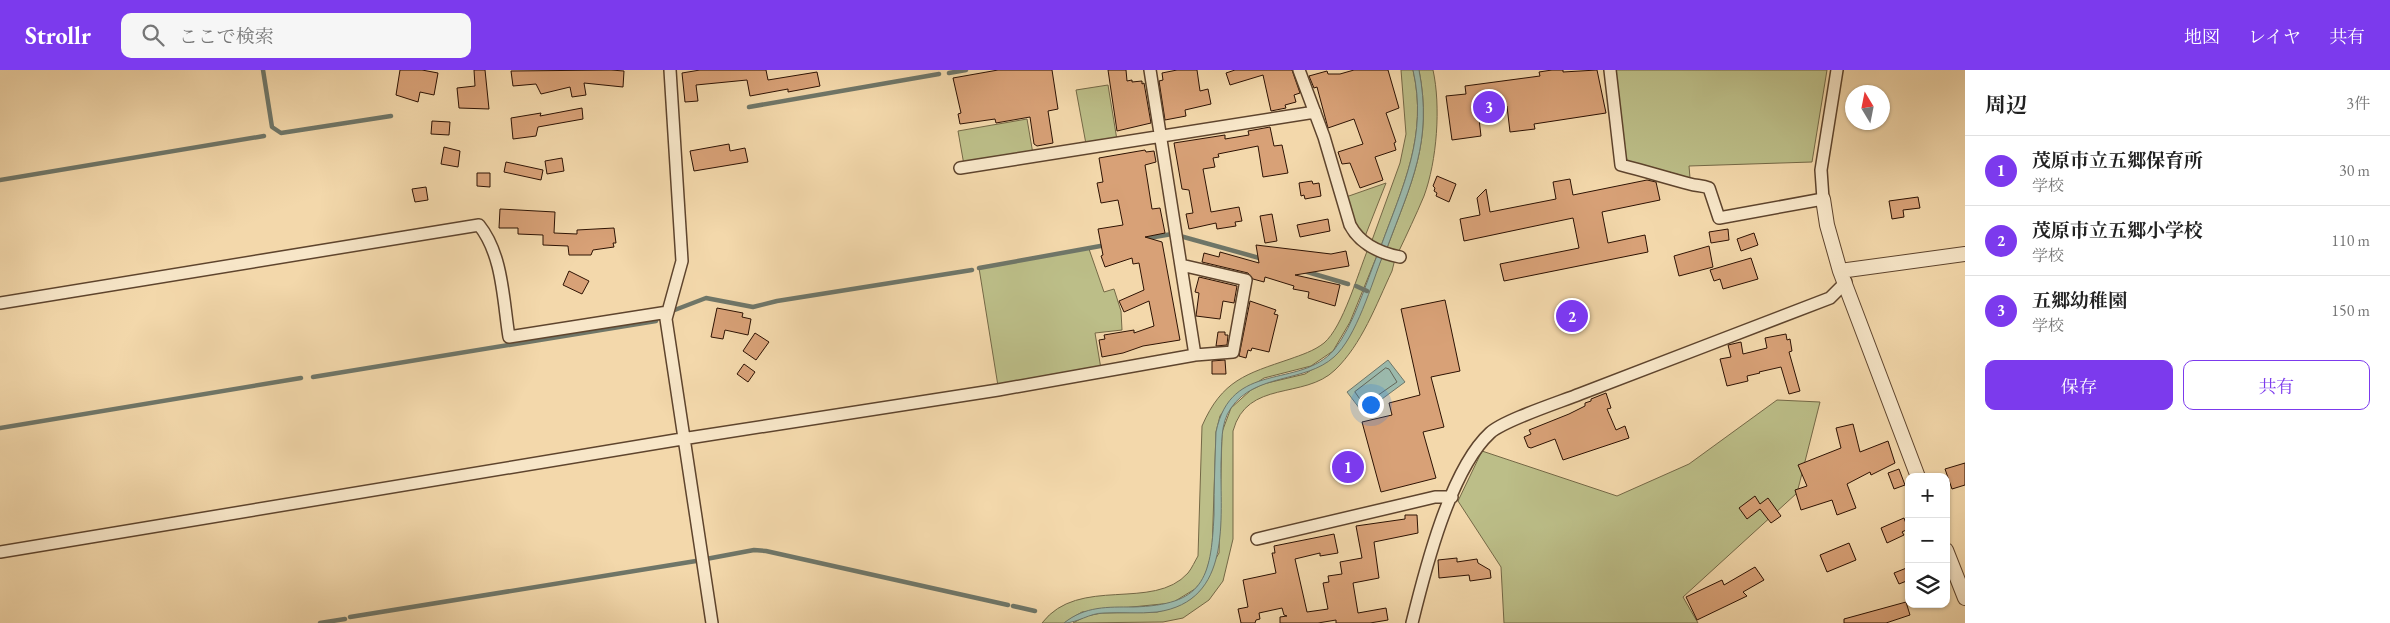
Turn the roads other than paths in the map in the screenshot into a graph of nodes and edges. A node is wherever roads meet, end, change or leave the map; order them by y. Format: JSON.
{"nodes":[{"id":1,"x":670,"y":70,"type":"edge"},
{"id":2,"x":1150,"y":70,"type":"edge"},
{"id":3,"x":1299,"y":70,"type":"edge"},
{"id":4,"x":1610,"y":70,"type":"edge"},
{"id":5,"x":1838,"y":70,"type":"edge"},
{"id":6,"x":1315,"y":112,"type":"junction"},
{"id":7,"x":1160,"y":137,"type":"junction"},
{"id":8,"x":960,"y":168,"type":"dead end"},
{"id":9,"x":1822,"y":199,"type":"junction"},
{"id":10,"x":1965,"y":254,"type":"edge"},
{"id":11,"x":1399,"y":257,"type":"dead end"},
{"id":12,"x":1181,"y":265,"type":"junction"},
{"id":13,"x":1843,"y":276,"type":"junction"},
{"id":14,"x":0,"y":303,"type":"edge"},
{"id":15,"x":668,"y":312,"type":"junction"},
{"id":16,"x":1194,"y":354,"type":"junction"},
{"id":17,"x":682,"y":440,"type":"junction"},
{"id":18,"x":1917,"y":473,"type":"edge"},
{"id":19,"x":1452,"y":497,"type":"junction"},
{"id":20,"x":1257,"y":539,"type":"dead end"},
{"id":21,"x":0,"y":552,"type":"edge"},
{"id":22,"x":1950,"y":560,"type":"edge"},
{"id":23,"x":1965,"y":598,"type":"edge"},
{"id":24,"x":712,"y":623,"type":"edge"},
{"id":25,"x":1412,"y":623,"type":"edge"}],
"edges":[{"from":1,"to":15,"type":"street"},
{"from":2,"to":7,"type":"street"},
{"from":3,"to":6,"type":"street"},
{"from":4,"to":9,"type":"street"},
{"from":5,"to":9,"type":"street"},
{"from":6,"to":7,"type":"street"},
{"from":6,"to":11,"type":"street"},
{"from":7,"to":8,"type":"street"},
{"from":7,"to":12,"type":"street"},
{"from":9,"to":13,"type":"street"},
{"from":10,"to":13,"type":"street"},
{"from":12,"to":16,"type":"street"},
{"from":12,"to":16,"type":"street"},
{"from":13,"to":18,"type":"street"},
{"from":13,"to":19,"type":"street"},
{"from":14,"to":15,"type":"street"},
{"from":15,"to":17,"type":"street"},
{"from":16,"to":17,"type":"street"},
{"from":17,"to":21,"type":"street"},
{"from":17,"to":24,"type":"street"},
{"from":19,"to":20,"type":"street"},
{"from":19,"to":25,"type":"street"},
{"from":22,"to":23,"type":"street"}]}
